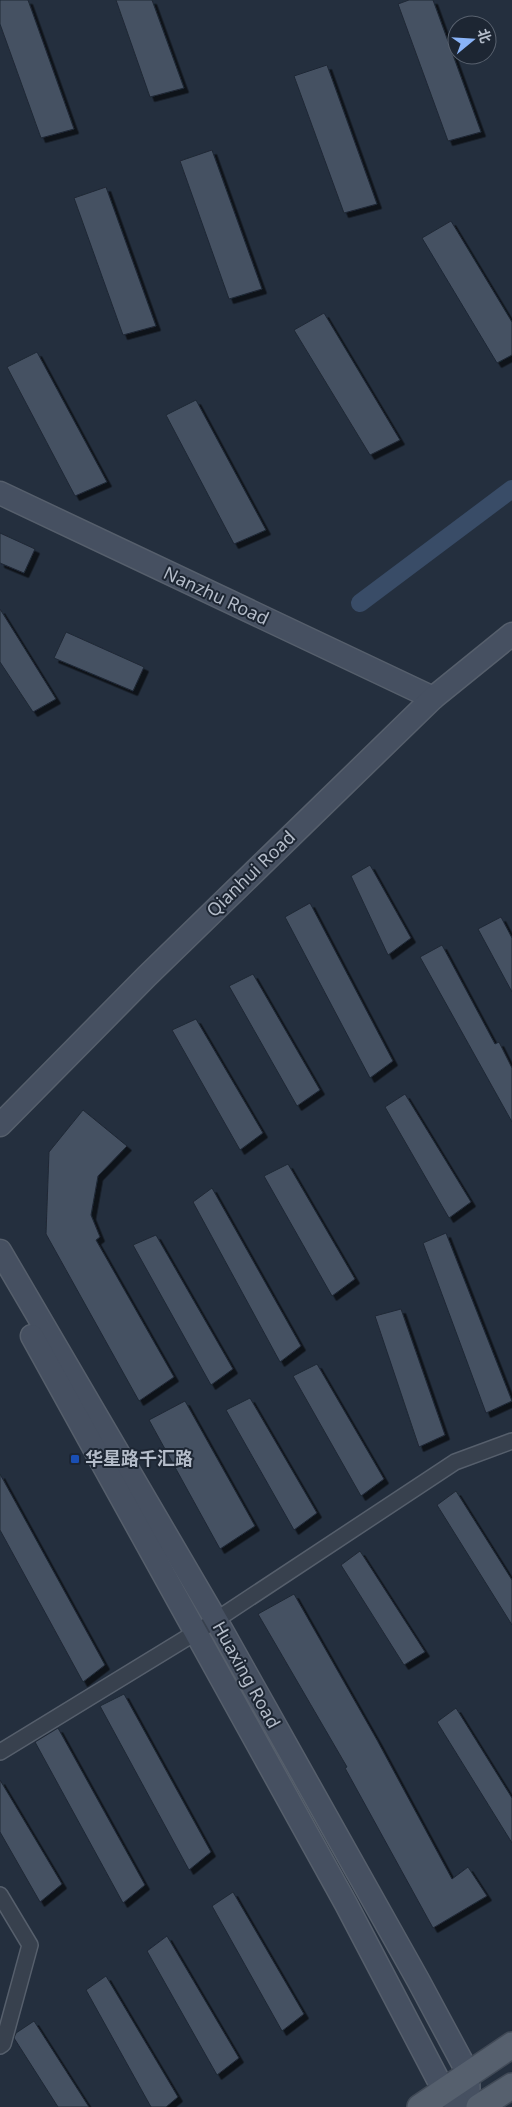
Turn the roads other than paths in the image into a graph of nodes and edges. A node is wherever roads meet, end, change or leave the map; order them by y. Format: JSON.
{"nodes":[{"id":1,"x":0,"y":493,"type":"edge"},
{"id":2,"x":512,"y":634,"type":"edge"},
{"id":3,"x":433,"y":698,"type":"junction"},
{"id":4,"x":0,"y":1125,"type":"edge"},
{"id":5,"x":0,"y":1251,"type":"edge"},
{"id":6,"x":0,"y":1278,"type":"edge"},
{"id":7,"x":512,"y":1442,"type":"edge"},
{"id":8,"x":216,"y":1620,"type":"junction"},
{"id":9,"x":196,"y":1632,"type":"junction"},
{"id":10,"x":0,"y":1752,"type":"edge"},
{"id":11,"x":0,"y":1895,"type":"edge"},
{"id":12,"x":512,"y":2045,"type":"edge"},
{"id":13,"x":0,"y":2046,"type":"edge"},
{"id":14,"x":468,"y":2073,"type":"junction"},
{"id":15,"x":512,"y":2086,"type":"edge"},
{"id":16,"x":453,"y":2099,"type":"edge"},
{"id":17,"x":420,"y":2107,"type":"edge"},
{"id":18,"x":469,"y":2107,"type":"edge"},
{"id":19,"x":479,"y":2107,"type":"edge"}],
"edges":[{"from":1,"to":3,"type":"street","name":"Nanzhu Road"},
{"from":2,"to":3,"type":"street","name":"Qianhui Road"},
{"from":3,"to":4,"type":"street","name":"Qianhui Road"},
{"from":5,"to":8,"type":"street","name":"Huaxing Road"},
{"from":6,"to":9,"type":"street"},
{"from":7,"to":8,"type":"street"},
{"from":8,"to":9,"type":"street"},
{"from":8,"to":14,"type":"street","name":"Huaxing Road"},
{"from":9,"to":10,"type":"street"},
{"from":9,"to":16,"type":"street"},
{"from":11,"to":13,"type":"street"},
{"from":12,"to":14,"type":"main road"},
{"from":14,"to":16,"type":"main road"},
{"from":14,"to":18,"type":"street","name":"Huaxing Road"},
{"from":15,"to":19,"type":"main road"},
{"from":16,"to":17,"type":"main road"}]}
